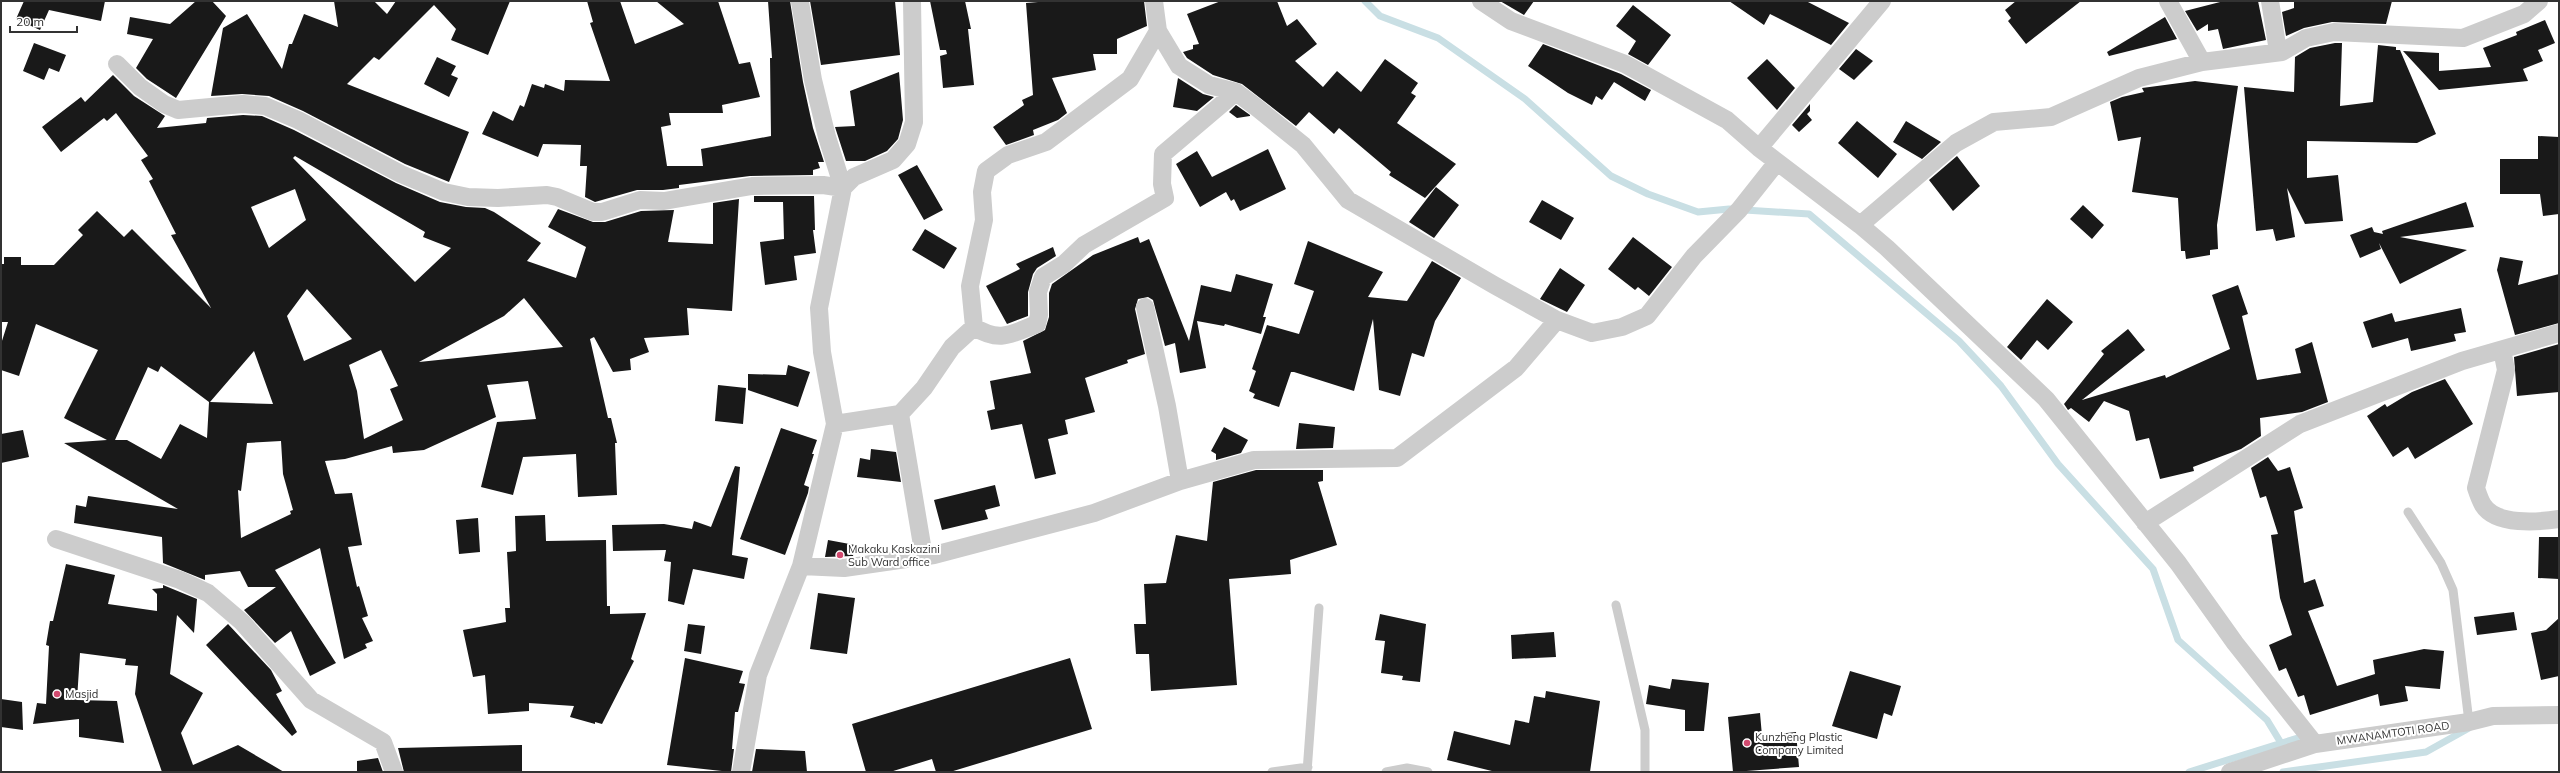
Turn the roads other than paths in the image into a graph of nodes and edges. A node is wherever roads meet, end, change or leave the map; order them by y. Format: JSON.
{"nodes":[{"id":1,"x":912,"y":1,"type":"edge"},
{"id":2,"x":1154,"y":1,"type":"edge"},
{"id":3,"x":1481,"y":1,"type":"edge"},
{"id":4,"x":1882,"y":1,"type":"edge"},
{"id":5,"x":2168,"y":1,"type":"edge"},
{"id":6,"x":2270,"y":1,"type":"edge"},
{"id":7,"x":2539,"y":1,"type":"edge"},
{"id":8,"x":800,"y":2,"type":"edge"},
{"id":9,"x":1158,"y":31,"type":"junction"},
{"id":10,"x":2282,"y":52,"type":"junction"},
{"id":11,"x":2202,"y":62,"type":"junction"},
{"id":12,"x":117,"y":64,"type":"dead end"},
{"id":13,"x":1236,"y":92,"type":"junction"},
{"id":14,"x":1759,"y":148,"type":"junction"},
{"id":15,"x":1778,"y":162,"type":"junction"},
{"id":16,"x":843,"y":188,"type":"junction"},
{"id":17,"x":1860,"y":225,"type":"junction"},
{"id":18,"x":1145,"y":307,"type":"dead end"},
{"id":19,"x":1557,"y":320,"type":"junction"},
{"id":20,"x":974,"y":327,"type":"junction"},
{"id":21,"x":2559,"y":333,"type":"edge"},
{"id":22,"x":2502,"y":350,"type":"junction"},
{"id":23,"x":900,"y":414,"type":"junction"},
{"id":24,"x":835,"y":424,"type":"junction"},
{"id":25,"x":1180,"y":481,"type":"junction"},
{"id":26,"x":2408,"y":512,"type":"dead end"},
{"id":27,"x":2559,"y":519,"type":"edge"},
{"id":28,"x":2145,"y":523,"type":"junction"},
{"id":29,"x":56,"y":539,"type":"dead end"},
{"id":30,"x":924,"y":557,"type":"junction"},
{"id":31,"x":801,"y":566,"type":"junction"},
{"id":32,"x":1616,"y":605,"type":"dead end"},
{"id":33,"x":1319,"y":608,"type":"dead end"},
{"id":34,"x":2559,"y":715,"type":"edge"},
{"id":35,"x":2469,"y":722,"type":"junction"},
{"id":36,"x":2315,"y":744,"type":"junction"},
{"id":37,"x":1308,"y":769,"type":"edge"},
{"id":38,"x":394,"y":772,"type":"edge"},
{"id":39,"x":741,"y":772,"type":"edge"},
{"id":40,"x":1272,"y":772,"type":"edge"},
{"id":41,"x":1386,"y":772,"type":"edge"},
{"id":42,"x":1428,"y":772,"type":"edge"},
{"id":43,"x":1645,"y":772,"type":"edge"},
{"id":44,"x":2230,"y":772,"type":"edge"}],
"edges":[{"from":1,"to":16,"type":"street"},
{"from":2,"to":9,"type":"street"},
{"from":3,"to":14,"type":"street"},
{"from":4,"to":14,"type":"street"},
{"from":5,"to":11,"type":"street"},
{"from":6,"to":10,"type":"street"},
{"from":7,"to":10,"type":"street"},
{"from":8,"to":16,"type":"street"},
{"from":9,"to":13,"type":"street"},
{"from":9,"to":20,"type":"street"},
{"from":10,"to":11,"type":"street"},
{"from":11,"to":17,"type":"street"},
{"from":12,"to":16,"type":"street"},
{"from":13,"to":19,"type":"street"},
{"from":13,"to":20,"type":"street"},
{"from":14,"to":15,"type":"street"},
{"from":15,"to":17,"type":"street"},
{"from":15,"to":19,"type":"street"},
{"from":16,"to":24,"type":"street"},
{"from":17,"to":28,"type":"street"},
{"from":18,"to":25,"type":"street"},
{"from":19,"to":25,"type":"street"},
{"from":20,"to":23,"type":"street"},
{"from":21,"to":22,"type":"street"},
{"from":22,"to":27,"type":"street"},
{"from":22,"to":28,"type":"street"},
{"from":23,"to":24,"type":"street"},
{"from":23,"to":30,"type":"street"},
{"from":24,"to":31,"type":"street"},
{"from":25,"to":30,"type":"street"},
{"from":26,"to":35,"type":"lane"},
{"from":28,"to":36,"type":"street"},
{"from":29,"to":38,"type":"street"},
{"from":30,"to":31,"type":"street"},
{"from":31,"to":39,"type":"street"},
{"from":32,"to":43,"type":"lane"},
{"from":33,"to":37,"type":"lane"},
{"from":34,"to":35,"type":"street","name":"MWANAMTOTI ROAD"},
{"from":35,"to":36,"type":"street","name":"MWANAMTOTI ROAD"},
{"from":36,"to":44,"type":"street","name":"MWANAMTOTI ROAD"},
{"from":37,"to":40,"type":"lane"},
{"from":41,"to":42,"type":"lane"}]}
